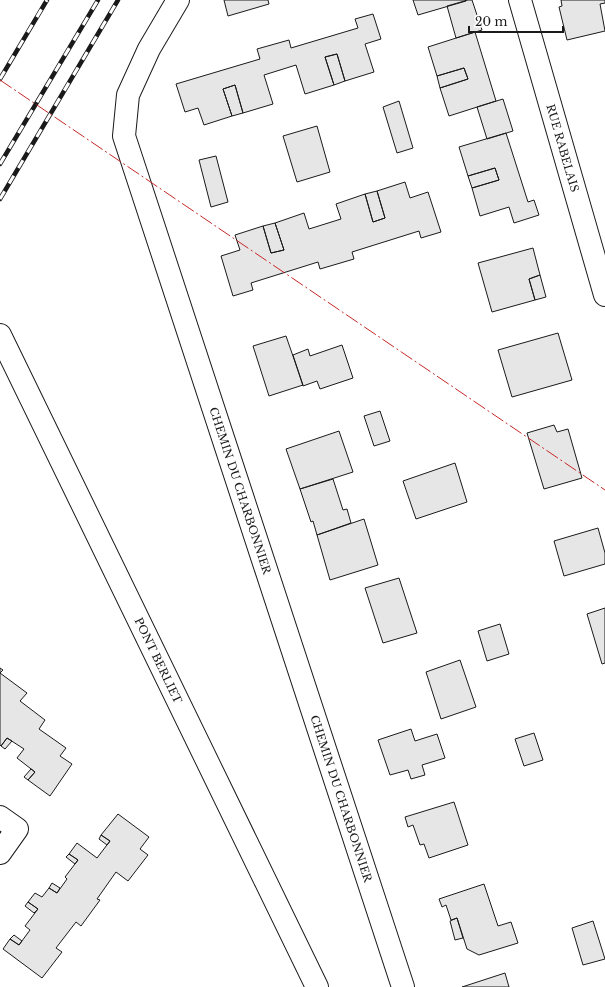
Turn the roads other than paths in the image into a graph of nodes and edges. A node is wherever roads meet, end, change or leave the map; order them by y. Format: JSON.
{"nodes":[{"id":1,"x":178,"y":0,"type":"edge"},
{"id":2,"x":520,"y":0,"type":"edge"},
{"id":3,"x":605,"y":295,"type":"edge"},
{"id":4,"x":0,"y":334,"type":"edge"},
{"id":5,"x":0,"y":817,"type":"edge"},
{"id":6,"x":0,"y":853,"type":"edge"},
{"id":7,"x":317,"y":987,"type":"edge"},
{"id":8,"x":403,"y":987,"type":"edge"}],
"edges":[{"from":1,"to":8,"type":"street","name":"CHEMIN DU CHARBONNIER"},
{"from":2,"to":3,"type":"street","name":"RUE RABELAIS"},
{"from":4,"to":7,"type":"street","name":"PONT BERLIET"},
{"from":5,"to":6,"type":"street"}]}
